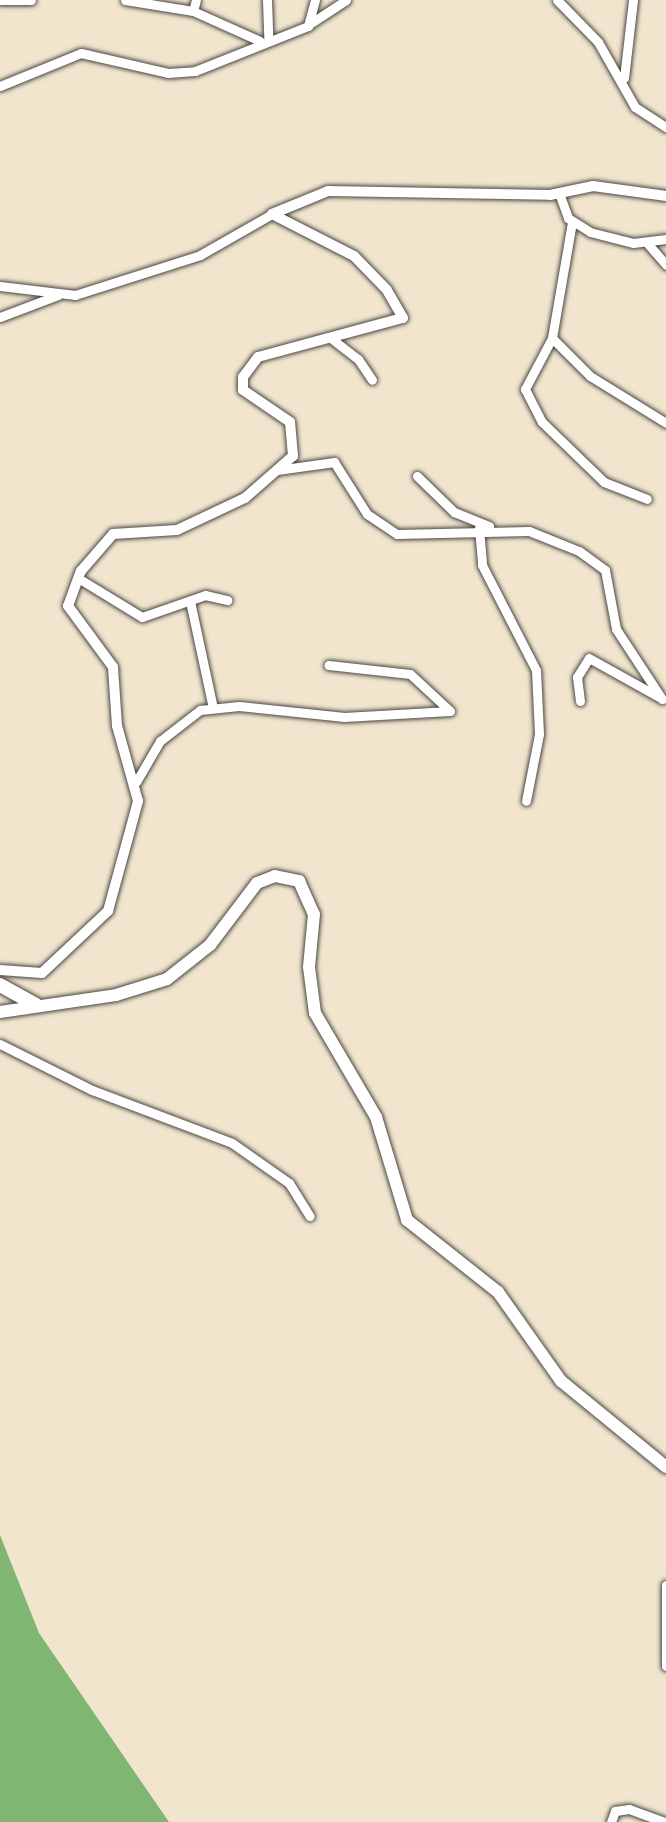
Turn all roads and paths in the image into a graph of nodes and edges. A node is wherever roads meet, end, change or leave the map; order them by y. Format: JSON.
{"nodes":[{"id":1,"x":0,"y":0,"type":"edge"},
{"id":2,"x":31,"y":0,"type":"edge"},
{"id":3,"x":125,"y":0,"type":"edge"},
{"id":4,"x":196,"y":0,"type":"edge"},
{"id":5,"x":267,"y":0,"type":"edge"},
{"id":6,"x":315,"y":0,"type":"edge"},
{"id":7,"x":346,"y":0,"type":"edge"},
{"id":8,"x":557,"y":0,"type":"edge"},
{"id":9,"x":633,"y":0,"type":"edge"},
{"id":10,"x":193,"y":11,"type":"junction"},
{"id":11,"x":311,"y":23,"type":"junction"},
{"id":12,"x":264,"y":39,"type":"junction"},
{"id":13,"x":624,"y":78,"type":"junction"},
{"id":14,"x":0,"y":86,"type":"edge"},
{"id":15,"x":666,"y":127,"type":"edge"},
{"id":16,"x":559,"y":193,"type":"junction"},
{"id":17,"x":666,"y":196,"type":"edge"},
{"id":18,"x":272,"y":214,"type":"junction"},
{"id":19,"x":572,"y":222,"type":"junction"},
{"id":20,"x":666,"y":239,"type":"edge"},
{"id":21,"x":648,"y":244,"type":"junction"},
{"id":22,"x":666,"y":265,"type":"edge"},
{"id":23,"x":0,"y":286,"type":"edge"},
{"id":24,"x":58,"y":295,"type":"junction"},
{"id":25,"x":0,"y":317,"type":"edge"},
{"id":26,"x":552,"y":338,"type":"junction"},
{"id":27,"x":332,"y":339,"type":"junction"},
{"id":28,"x":372,"y":380,"type":"dead end"},
{"id":29,"x":666,"y":423,"type":"edge"},
{"id":30,"x":275,"y":470,"type":"junction"},
{"id":31,"x":417,"y":476,"type":"dead end"},
{"id":32,"x":647,"y":499,"type":"dead end"},
{"id":33,"x":479,"y":528,"type":"junction"},
{"id":34,"x":495,"y":529,"type":"junction"},
{"id":35,"x":78,"y":578,"type":"junction"},
{"id":36,"x":227,"y":600,"type":"dead end"},
{"id":37,"x":190,"y":601,"type":"junction"},
{"id":38,"x":328,"y":665,"type":"dead end"},
{"id":39,"x":664,"y":700,"type":"edge"},
{"id":40,"x":580,"y":701,"type":"dead end"},
{"id":41,"x":213,"y":708,"type":"junction"},
{"id":42,"x":136,"y":782,"type":"junction"},
{"id":43,"x":526,"y":801,"type":"dead end"},
{"id":44,"x":0,"y":970,"type":"edge"},
{"id":45,"x":0,"y":985,"type":"edge"},
{"id":46,"x":36,"y":1005,"type":"junction"},
{"id":47,"x":0,"y":1012,"type":"edge"},
{"id":48,"x":0,"y":1044,"type":"edge"},
{"id":49,"x":310,"y":1216,"type":"dead end"},
{"id":50,"x":666,"y":1467,"type":"edge"},
{"id":51,"x":666,"y":1586,"type":"edge"},
{"id":52,"x":666,"y":1666,"type":"edge"},
{"id":53,"x":611,"y":1822,"type":"edge"},
{"id":54,"x":664,"y":1822,"type":"edge"}],
"edges":[{"from":1,"to":2,"type":"street"},
{"from":3,"to":10,"type":"street"},
{"from":4,"to":10,"type":"street"},
{"from":5,"to":12,"type":"street"},
{"from":6,"to":11,"type":"street"},
{"from":7,"to":11,"type":"street"},
{"from":8,"to":13,"type":"street"},
{"from":9,"to":13,"type":"street"},
{"from":10,"to":12,"type":"street"},
{"from":11,"to":12,"type":"street"},
{"from":12,"to":14,"type":"street"},
{"from":13,"to":15,"type":"street"},
{"from":16,"to":17,"type":"street"},
{"from":16,"to":18,"type":"street"},
{"from":16,"to":19,"type":"street"},
{"from":18,"to":24,"type":"street"},
{"from":18,"to":27,"type":"street"},
{"from":19,"to":21,"type":"street"},
{"from":19,"to":26,"type":"street"},
{"from":20,"to":21,"type":"street"},
{"from":21,"to":22,"type":"street"},
{"from":23,"to":24,"type":"street"},
{"from":24,"to":25,"type":"street"},
{"from":26,"to":29,"type":"street"},
{"from":26,"to":32,"type":"street"},
{"from":27,"to":28,"type":"street"},
{"from":27,"to":30,"type":"street"},
{"from":30,"to":33,"type":"street"},
{"from":30,"to":35,"type":"street"},
{"from":31,"to":34,"type":"street"},
{"from":33,"to":34,"type":"street"},
{"from":33,"to":43,"type":"street"},
{"from":34,"to":39,"type":"street"},
{"from":35,"to":37,"type":"street"},
{"from":35,"to":42,"type":"street"},
{"from":36,"to":37,"type":"street"},
{"from":37,"to":41,"type":"street"},
{"from":38,"to":41,"type":"street"},
{"from":39,"to":40,"type":"street"},
{"from":41,"to":42,"type":"street"},
{"from":42,"to":44,"type":"street"},
{"from":45,"to":46,"type":"main road"},
{"from":46,"to":47,"type":"main road"},
{"from":46,"to":50,"type":"main road"},
{"from":48,"to":49,"type":"street"},
{"from":51,"to":52,"type":"street"},
{"from":53,"to":54,"type":"street"}]}
